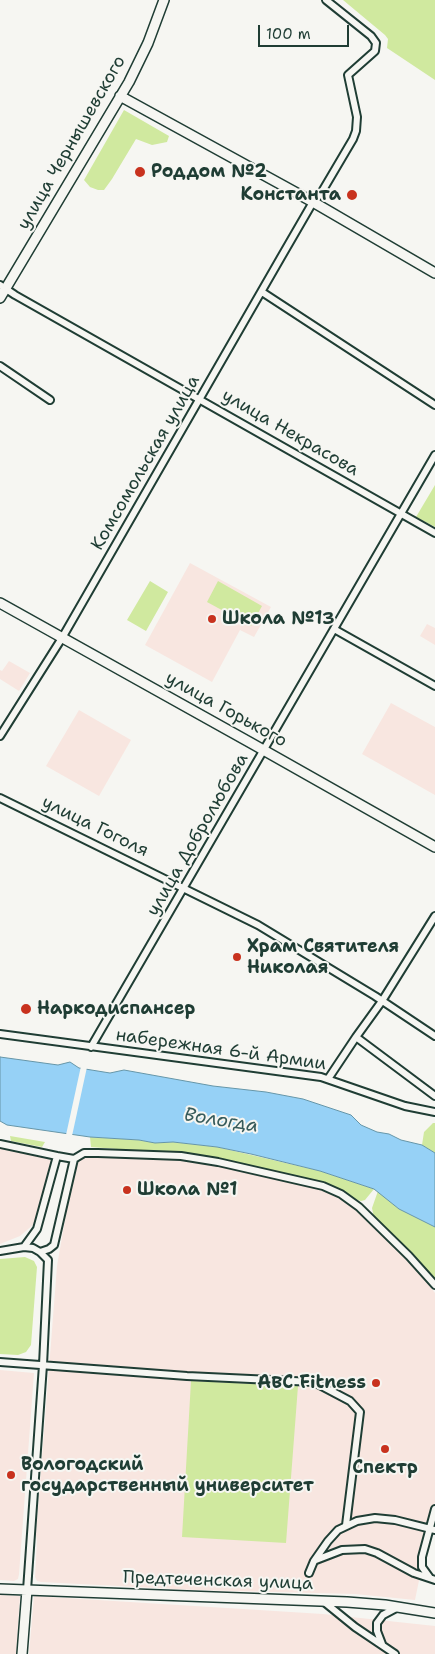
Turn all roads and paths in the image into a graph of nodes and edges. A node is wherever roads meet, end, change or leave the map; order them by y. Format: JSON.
{"nodes":[{"id":1,"x":164,"y":0,"type":"edge"},
{"id":2,"x":326,"y":0,"type":"edge"},
{"id":3,"x":120,"y":96,"type":"junction"},
{"id":4,"x":313,"y":202,"type":"junction"},
{"id":5,"x":435,"y":273,"type":"edge"},
{"id":6,"x":3,"y":287,"type":"edge"},
{"id":7,"x":262,"y":292,"type":"junction"},
{"id":8,"x":0,"y":298,"type":"edge"},
{"id":9,"x":0,"y":366,"type":"edge"},
{"id":10,"x":200,"y":399,"type":"junction"},
{"id":11,"x":50,"y":400,"type":"dead end"},
{"id":12,"x":435,"y":405,"type":"edge"},
{"id":13,"x":435,"y":455,"type":"edge"},
{"id":14,"x":401,"y":514,"type":"junction"},
{"id":15,"x":435,"y":533,"type":"edge"},
{"id":16,"x":0,"y":603,"type":"edge"},
{"id":17,"x":334,"y":629,"type":"junction"},
{"id":18,"x":62,"y":638,"type":"junction"},
{"id":19,"x":435,"y":686,"type":"edge"},
{"id":20,"x":0,"y":736,"type":"edge"},
{"id":21,"x":265,"y":750,"type":"junction"},
{"id":22,"x":0,"y":798,"type":"edge"},
{"id":23,"x":435,"y":847,"type":"edge"},
{"id":24,"x":184,"y":888,"type":"junction"},
{"id":25,"x":435,"y":916,"type":"edge"},
{"id":26,"x":382,"y":1001,"type":"junction"},
{"id":27,"x":0,"y":1034,"type":"edge"},
{"id":28,"x":435,"y":1036,"type":"edge"},
{"id":29,"x":356,"y":1037,"type":"junction"},
{"id":30,"x":91,"y":1047,"type":"junction"},
{"id":31,"x":328,"y":1079,"type":"junction"},
{"id":32,"x":435,"y":1096,"type":"edge"},
{"id":33,"x":435,"y":1112,"type":"edge"},
{"id":34,"x":0,"y":1144,"type":"edge"},
{"id":35,"x":56,"y":1156,"type":"junction"},
{"id":36,"x":74,"y":1159,"type":"junction"},
{"id":37,"x":24,"y":1247,"type":"junction"},
{"id":38,"x":0,"y":1251,"type":"edge"},
{"id":39,"x":40,"y":1252,"type":"junction"},
{"id":40,"x":435,"y":1285,"type":"edge"},
{"id":41,"x":0,"y":1362,"type":"edge"},
{"id":42,"x":43,"y":1366,"type":"junction"},
{"id":43,"x":435,"y":1508,"type":"edge"},
{"id":44,"x":346,"y":1525,"type":"junction"},
{"id":45,"x":432,"y":1529,"type":"edge"},
{"id":46,"x":314,"y":1561,"type":"junction"},
{"id":47,"x":309,"y":1573,"type":"dead end"},
{"id":48,"x":433,"y":1579,"type":"edge"},
{"id":49,"x":0,"y":1589,"type":"edge"},
{"id":50,"x":27,"y":1590,"type":"junction"},
{"id":51,"x":323,"y":1601,"type":"junction"},
{"id":52,"x":399,"y":1607,"type":"junction"},
{"id":53,"x":435,"y":1613,"type":"edge"},
{"id":54,"x":382,"y":1644,"type":"junction"},
{"id":55,"x":387,"y":1652,"type":"edge"},
{"id":56,"x":22,"y":1654,"type":"edge"},
{"id":57,"x":395,"y":1654,"type":"edge"}],
"edges":[{"from":1,"to":3,"type":"street","name":"улица Чернышевского"},
{"from":2,"to":4,"type":"street","name":"Комсомольская улица"},
{"from":3,"to":4,"type":"street"},
{"from":3,"to":6,"type":"street","name":"улица Чернышевского"},
{"from":4,"to":5,"type":"street"},
{"from":4,"to":7,"type":"street","name":"Комсомольская улица"},
{"from":6,"to":8,"type":"street","name":"улица Чернышевского"},
{"from":6,"to":10,"type":"street","name":"улица Некрасова"},
{"from":7,"to":10,"type":"street","name":"Комсомольская улица"},
{"from":7,"to":12,"type":"street"},
{"from":9,"to":11,"type":"street"},
{"from":10,"to":14,"type":"street","name":"улица Некрасова"},
{"from":10,"to":18,"type":"street","name":"Комсомольская улица"},
{"from":13,"to":14,"type":"street","name":"улица Добролюбова"},
{"from":14,"to":15,"type":"street","name":"улица Некрасова"},
{"from":14,"to":17,"type":"street","name":"улица Добролюбова"},
{"from":16,"to":18,"type":"street","name":"улица Горького"},
{"from":17,"to":19,"type":"street"},
{"from":17,"to":21,"type":"street","name":"улица Добролюбова"},
{"from":18,"to":20,"type":"street","name":"Комсомольская улица"},
{"from":18,"to":21,"type":"street","name":"улица Горького"},
{"from":21,"to":23,"type":"street","name":"улица Горького"},
{"from":21,"to":24,"type":"street","name":"улица Добролюбова"},
{"from":22,"to":24,"type":"street","name":"улица Гоголя"},
{"from":24,"to":26,"type":"street","name":"улица Гоголя"},
{"from":24,"to":30,"type":"street","name":"улица Добролюбова"},
{"from":25,"to":26,"type":"street"},
{"from":26,"to":28,"type":"street","name":"улица Гоголя"},
{"from":26,"to":29,"type":"street"},
{"from":27,"to":30,"type":"street","name":"набережная 6-й Армии"},
{"from":29,"to":31,"type":"street"},
{"from":29,"to":32,"type":"street"},
{"from":30,"to":31,"type":"street","name":"набережная 6-й Армии"},
{"from":31,"to":33,"type":"street","name":"набережная 6-й Армии"},
{"from":34,"to":35,"type":"street"},
{"from":35,"to":36,"type":"street"},
{"from":35,"to":37,"type":"street"},
{"from":36,"to":39,"type":"street"},
{"from":36,"to":40,"type":"street"},
{"from":37,"to":38,"type":"street"},
{"from":37,"to":39,"type":"street"},
{"from":39,"to":42,"type":"street"},
{"from":41,"to":42,"type":"street"},
{"from":42,"to":44,"type":"street"},
{"from":42,"to":50,"type":"street"},
{"from":43,"to":45,"type":"street"},
{"from":44,"to":45,"type":"street"},
{"from":44,"to":46,"type":"street"},
{"from":45,"to":48,"type":"street"},
{"from":46,"to":47,"type":"street"},
{"from":46,"to":48,"type":"street"},
{"from":49,"to":50,"type":"street","name":"Предтеченская улица"},
{"from":50,"to":51,"type":"street","name":"Предтеченская улица"},
{"from":50,"to":56,"type":"street"},
{"from":51,"to":52,"type":"street","name":"Предтеченская улица"},
{"from":51,"to":54,"type":"street"},
{"from":52,"to":53,"type":"street","name":"Предтеченская улица"},
{"from":52,"to":54,"type":"street"},
{"from":54,"to":55,"type":"street"},
{"from":55,"to":57,"type":"street"}]}
